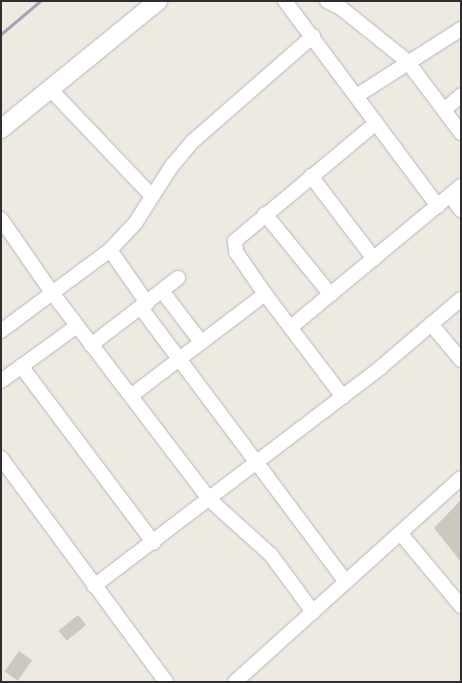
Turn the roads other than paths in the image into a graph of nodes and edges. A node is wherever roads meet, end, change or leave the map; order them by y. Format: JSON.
{"nodes":[{"id":1,"x":158,"y":1,"type":"edge"},
{"id":2,"x":285,"y":1,"type":"edge"},
{"id":3,"x":327,"y":1,"type":"edge"},
{"id":4,"x":461,"y":29,"type":"edge"},
{"id":5,"x":313,"y":36,"type":"junction"},
{"id":6,"x":406,"y":61,"type":"junction"},
{"id":7,"x":51,"y":90,"type":"junction"},
{"id":8,"x":358,"y":95,"type":"junction"},
{"id":9,"x":461,"y":95,"type":"edge"},
{"id":10,"x":444,"y":110,"type":"junction"},
{"id":11,"x":376,"y":123,"type":"junction"},
{"id":12,"x":1,"y":129,"type":"edge"},
{"id":13,"x":461,"y":133,"type":"edge"},
{"id":14,"x":311,"y":176,"type":"junction"},
{"id":15,"x":461,"y":186,"type":"edge"},
{"id":16,"x":450,"y":195,"type":"junction"},
{"id":17,"x":152,"y":196,"type":"junction"},
{"id":18,"x":438,"y":206,"type":"junction"},
{"id":19,"x":461,"y":210,"type":"edge"},
{"id":20,"x":265,"y":214,"type":"junction"},
{"id":21,"x":1,"y":219,"type":"edge"},
{"id":22,"x":110,"y":250,"type":"junction"},
{"id":23,"x":374,"y":259,"type":"junction"},
{"id":24,"x":178,"y":278,"type":"dead end"},
{"id":25,"x":162,"y":291,"type":"junction"},
{"id":26,"x":53,"y":294,"type":"junction"},
{"id":27,"x":265,"y":294,"type":"junction"},
{"id":28,"x":331,"y":295,"type":"junction"},
{"id":29,"x":461,"y":299,"type":"edge"},
{"id":30,"x":144,"y":305,"type":"junction"},
{"id":31,"x":431,"y":324,"type":"junction"},
{"id":32,"x":78,"y":326,"type":"junction"},
{"id":33,"x":291,"y":327,"type":"junction"},
{"id":34,"x":1,"y":331,"type":"edge"},
{"id":35,"x":201,"y":342,"type":"junction"},
{"id":36,"x":91,"y":345,"type":"junction"},
{"id":37,"x":180,"y":359,"type":"junction"},
{"id":38,"x":461,"y":360,"type":"edge"},
{"id":39,"x":21,"y":366,"type":"junction"},
{"id":40,"x":1,"y":381,"type":"edge"},
{"id":41,"x":132,"y":395,"type":"junction"},
{"id":42,"x":343,"y":397,"type":"junction"},
{"id":43,"x":1,"y":458,"type":"edge"},
{"id":44,"x":258,"y":462,"type":"junction"},
{"id":45,"x":461,"y":478,"type":"edge"},
{"id":46,"x":210,"y":500,"type":"junction"},
{"id":47,"x":401,"y":534,"type":"junction"},
{"id":48,"x":154,"y":543,"type":"junction"},
{"id":49,"x":346,"y":582,"type":"junction"},
{"id":50,"x":94,"y":586,"type":"junction"},
{"id":51,"x":461,"y":606,"type":"edge"},
{"id":52,"x":313,"y":612,"type":"junction"},
{"id":53,"x":166,"y":682,"type":"edge"},
{"id":54,"x":235,"y":682,"type":"edge"}],
"edges":[{"from":1,"to":7,"type":"street"},
{"from":2,"to":5,"type":"street"},
{"from":3,"to":6,"type":"street"},
{"from":4,"to":6,"type":"street"},
{"from":5,"to":8,"type":"street"},
{"from":5,"to":17,"type":"street"},
{"from":6,"to":8,"type":"street"},
{"from":6,"to":10,"type":"street"},
{"from":7,"to":12,"type":"street"},
{"from":7,"to":17,"type":"street"},
{"from":8,"to":11,"type":"street"},
{"from":9,"to":10,"type":"street"},
{"from":10,"to":13,"type":"street"},
{"from":11,"to":14,"type":"street"},
{"from":11,"to":18,"type":"street"},
{"from":14,"to":20,"type":"street"},
{"from":14,"to":23,"type":"street"},
{"from":15,"to":16,"type":"street"},
{"from":16,"to":18,"type":"street"},
{"from":16,"to":19,"type":"street"},
{"from":17,"to":22,"type":"street"},
{"from":18,"to":23,"type":"street"},
{"from":20,"to":27,"type":"street"},
{"from":20,"to":28,"type":"street"},
{"from":21,"to":26,"type":"street"},
{"from":22,"to":26,"type":"street"},
{"from":22,"to":30,"type":"street"},
{"from":23,"to":28,"type":"street"},
{"from":24,"to":25,"type":"street"},
{"from":25,"to":30,"type":"street"},
{"from":25,"to":35,"type":"street"},
{"from":26,"to":32,"type":"street"},
{"from":26,"to":34,"type":"street"},
{"from":27,"to":33,"type":"street"},
{"from":27,"to":35,"type":"street"},
{"from":28,"to":33,"type":"street"},
{"from":29,"to":31,"type":"street"},
{"from":30,"to":36,"type":"street"},
{"from":30,"to":37,"type":"street"},
{"from":31,"to":38,"type":"street"},
{"from":31,"to":42,"type":"street"},
{"from":32,"to":36,"type":"street"},
{"from":32,"to":39,"type":"street"},
{"from":33,"to":42,"type":"street"},
{"from":35,"to":37,"type":"street"},
{"from":36,"to":41,"type":"street"},
{"from":37,"to":41,"type":"street"},
{"from":37,"to":44,"type":"street"},
{"from":39,"to":40,"type":"street"},
{"from":39,"to":48,"type":"street"},
{"from":41,"to":46,"type":"street"},
{"from":42,"to":44,"type":"street"},
{"from":43,"to":50,"type":"street"},
{"from":44,"to":46,"type":"street"},
{"from":44,"to":49,"type":"street"},
{"from":45,"to":47,"type":"street"},
{"from":46,"to":48,"type":"street"},
{"from":46,"to":52,"type":"street"},
{"from":47,"to":49,"type":"street"},
{"from":47,"to":51,"type":"street"},
{"from":48,"to":50,"type":"street"},
{"from":49,"to":52,"type":"street"},
{"from":50,"to":53,"type":"street"},
{"from":52,"to":54,"type":"street"}]}
